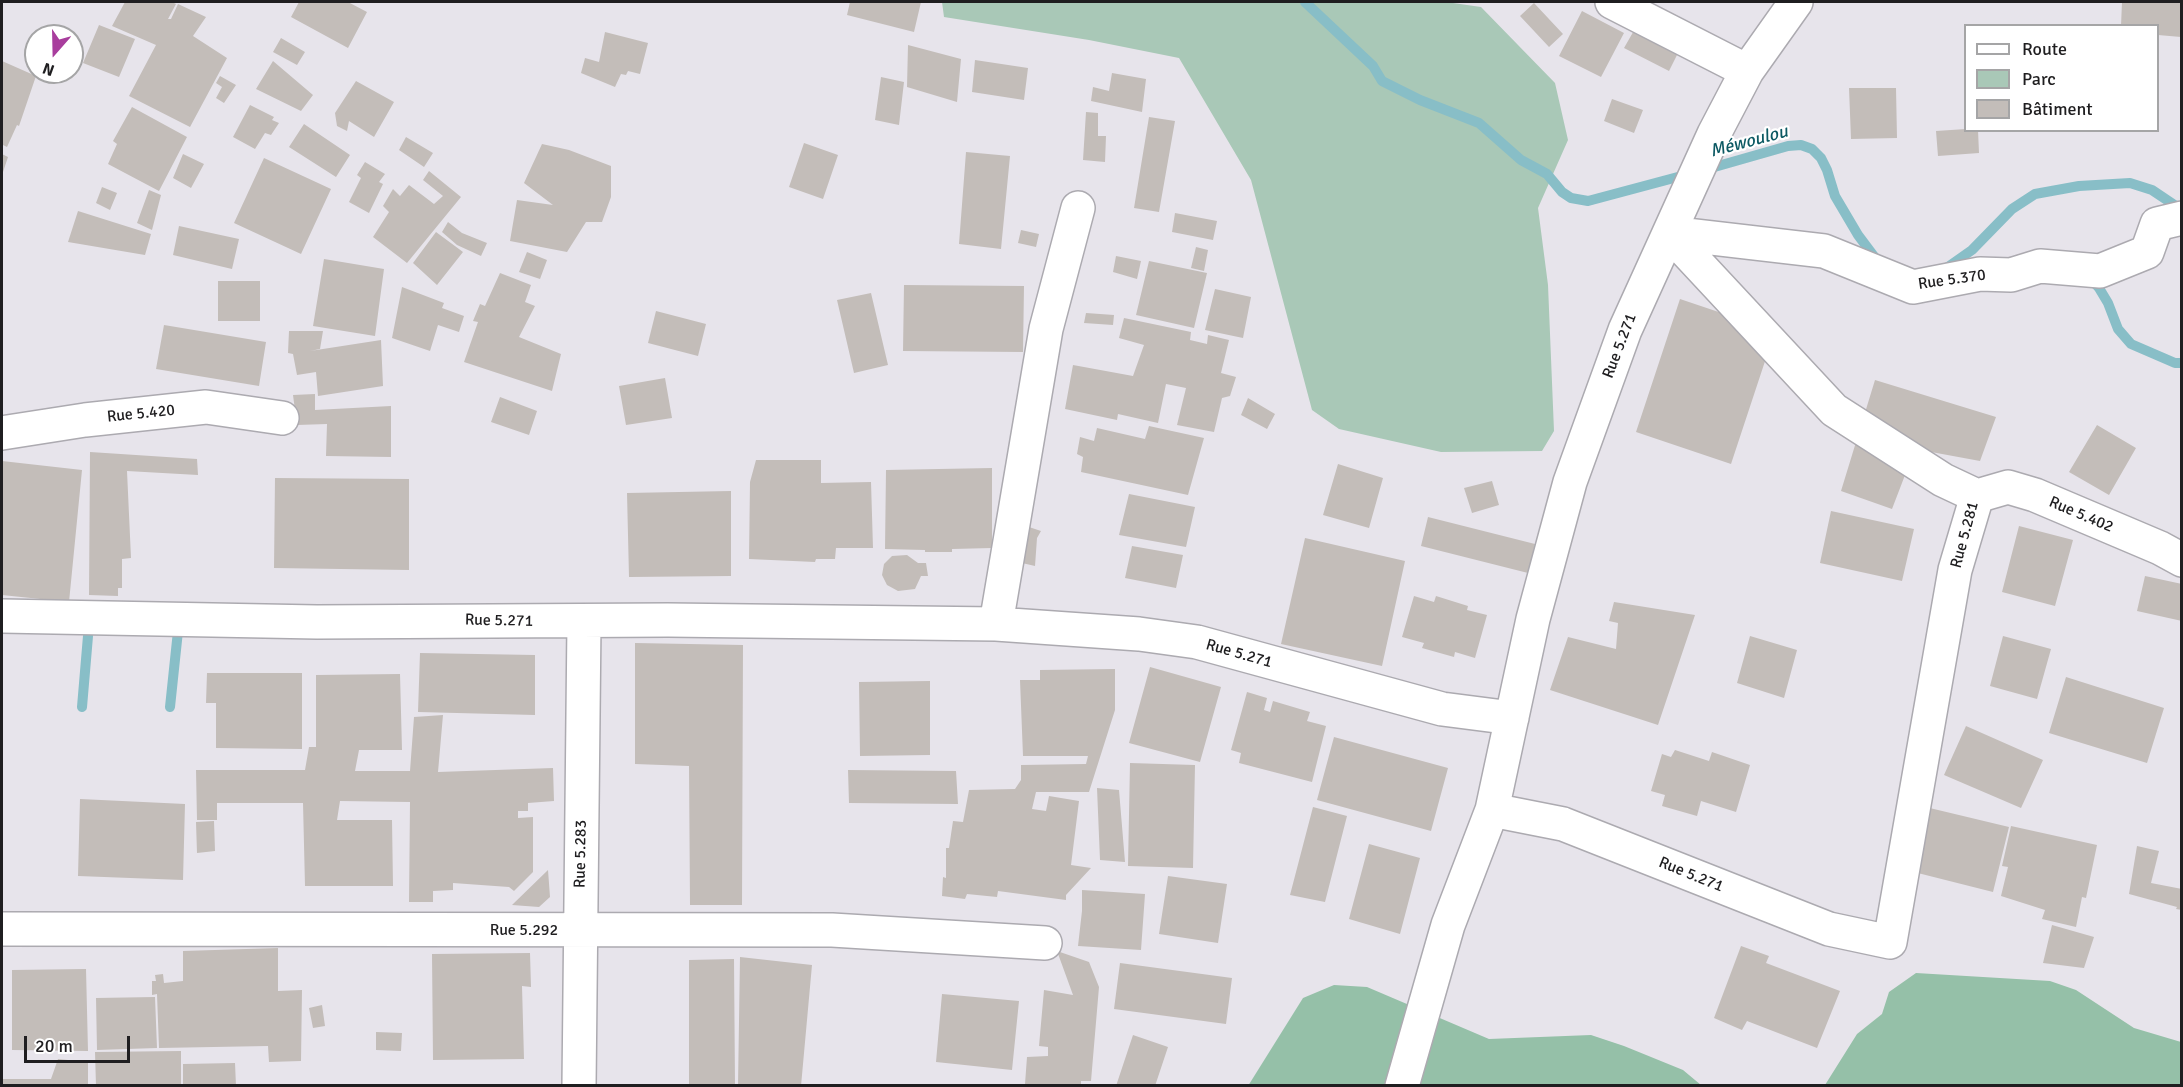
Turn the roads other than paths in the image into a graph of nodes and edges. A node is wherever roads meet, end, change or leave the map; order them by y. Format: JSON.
{"nodes":[{"id":1,"x":1612,"y":2,"type":"edge"},
{"id":2,"x":1796,"y":2,"type":"edge"},
{"id":3,"x":1747,"y":71,"type":"junction"},
{"id":4,"x":1078,"y":208,"type":"dead end"},
{"id":5,"x":2181,"y":218,"type":"edge"},
{"id":6,"x":1669,"y":233,"type":"junction"},
{"id":7,"x":282,"y":418,"type":"dead end"},
{"id":8,"x":2,"y":433,"type":"edge"},
{"id":9,"x":1977,"y":496,"type":"junction"},
{"id":10,"x":2181,"y":560,"type":"edge"},
{"id":11,"x":2,"y":616,"type":"edge"},
{"id":12,"x":584,"y":622,"type":"junction"},
{"id":13,"x":996,"y":624,"type":"junction"},
{"id":14,"x":1512,"y":718,"type":"junction"},
{"id":15,"x":1492,"y":810,"type":"junction"},
{"id":16,"x":2,"y":929,"type":"edge"},
{"id":17,"x":580,"y":931,"type":"junction"},
{"id":18,"x":1890,"y":942,"type":"joint"},
{"id":19,"x":1045,"y":943,"type":"dead end"},
{"id":20,"x":579,"y":1086,"type":"edge"},
{"id":21,"x":1402,"y":1086,"type":"edge"}],
"edges":[{"from":1,"to":3,"type":"street"},
{"from":2,"to":3,"type":"street","name":"Rue 5.271"},
{"from":3,"to":6,"type":"street","name":"Rue 5.271"},
{"from":4,"to":13,"type":"street"},
{"from":5,"to":6,"type":"street","name":"Rue 5.370"},
{"from":6,"to":9,"type":"street","name":"Rue 5.281"},
{"from":6,"to":14,"type":"street","name":"Rue 5.271"},
{"from":7,"to":8,"type":"street","name":"Rue 5.420"},
{"from":9,"to":10,"type":"street","name":"Rue 5.402"},
{"from":9,"to":18,"type":"street","name":"Rue 5.281"},
{"from":11,"to":12,"type":"street","name":"Rue 5.271"},
{"from":12,"to":13,"type":"street","name":"Rue 5.271"},
{"from":12,"to":17,"type":"street","name":"Rue 5.283"},
{"from":13,"to":14,"type":"street","name":"Rue 5.271"},
{"from":14,"to":15,"type":"street","name":"Rue 5.271"},
{"from":15,"to":18,"type":"street","name":"Rue 5.271"},
{"from":15,"to":21,"type":"street","name":"Rue 5.271"},
{"from":16,"to":17,"type":"street","name":"Rue 5.292"},
{"from":17,"to":19,"type":"street","name":"Rue 5.292"},
{"from":17,"to":20,"type":"street","name":"Rue 5.283"}]}
